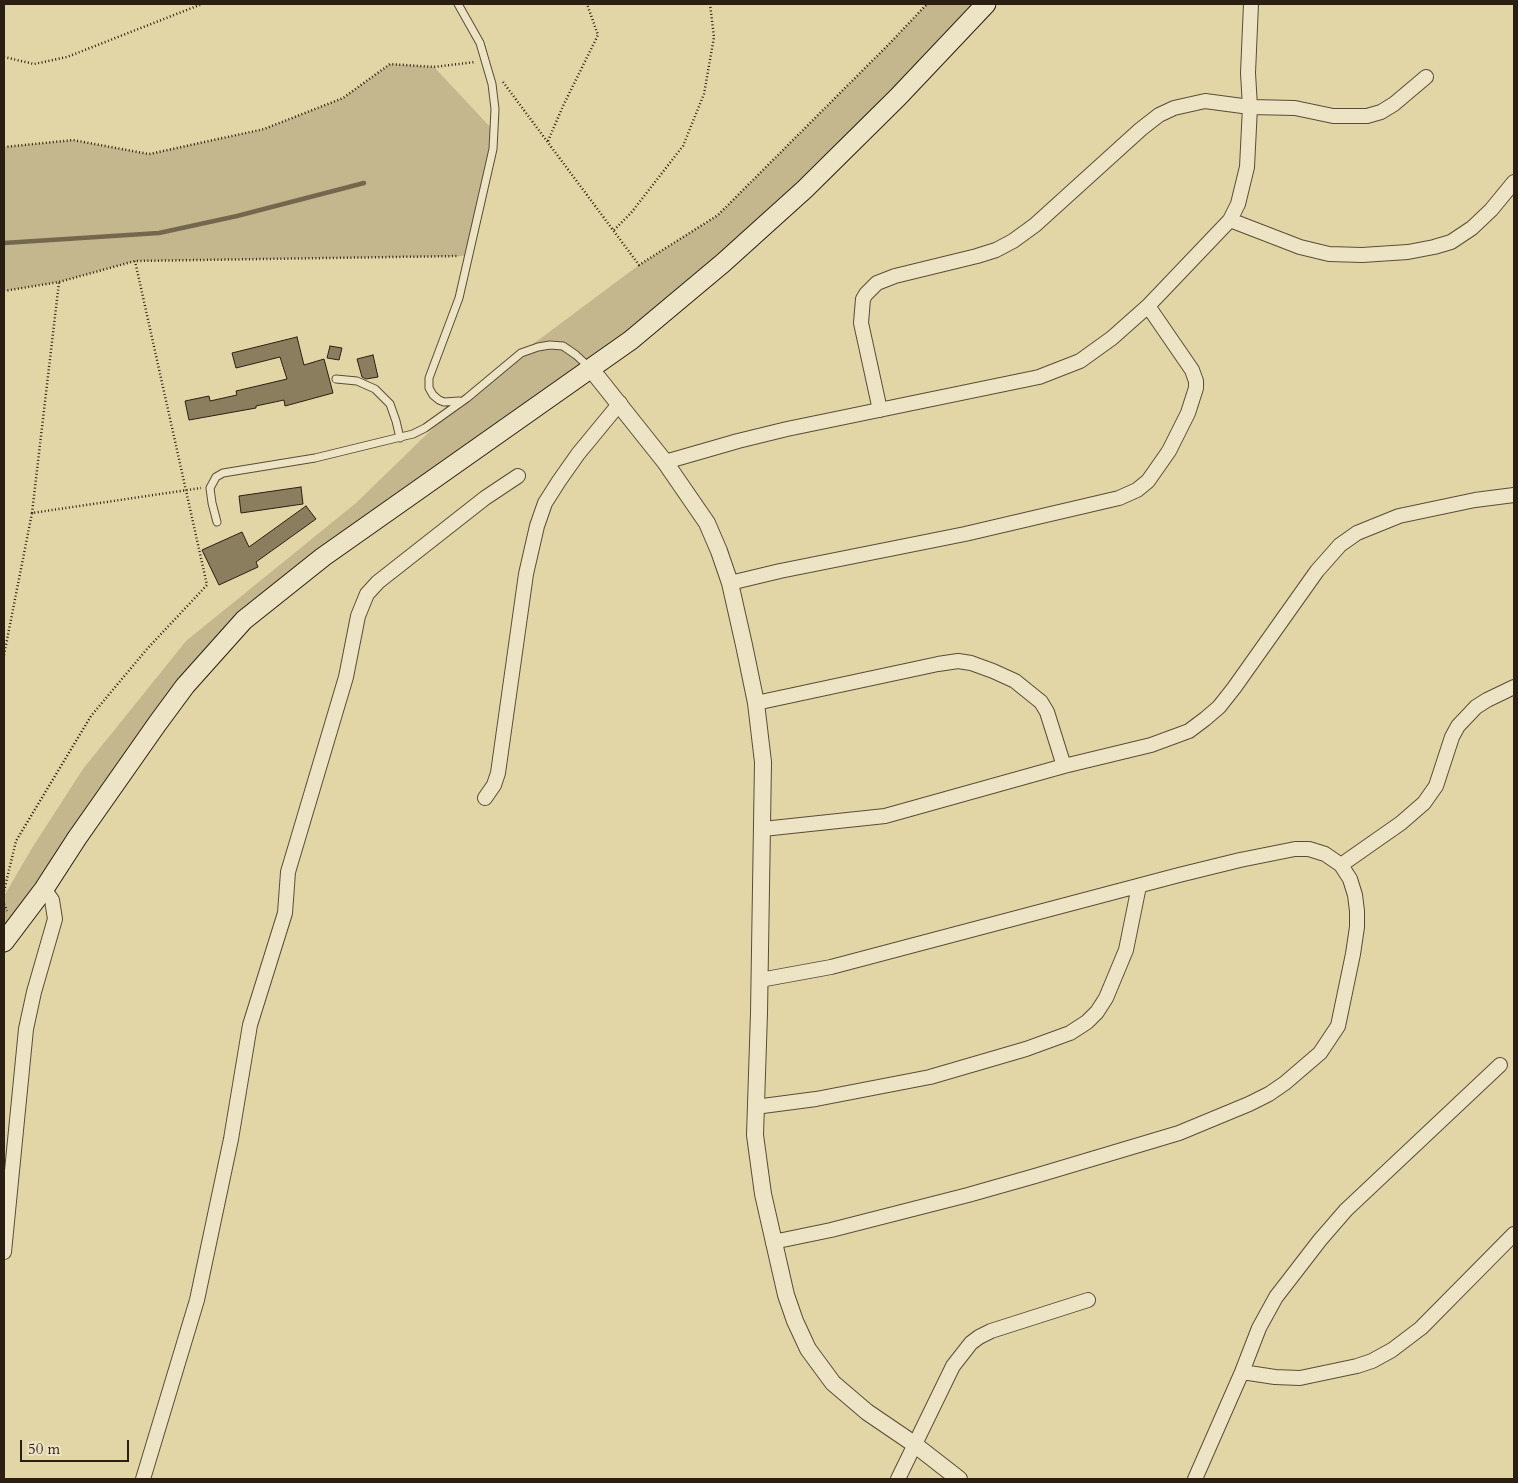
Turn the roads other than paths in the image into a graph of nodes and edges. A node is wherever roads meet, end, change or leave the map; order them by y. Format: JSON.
{"nodes":[{"id":1,"x":458,"y":4,"type":"edge"},
{"id":2,"x":986,"y":4,"type":"edge"},
{"id":3,"x":1251,"y":4,"type":"edge"},
{"id":4,"x":1426,"y":77,"type":"dead end"},
{"id":5,"x":1250,"y":107,"type":"junction"},
{"id":6,"x":1514,"y":182,"type":"edge"},
{"id":7,"x":1230,"y":220,"type":"junction"},
{"id":8,"x":1148,"y":306,"type":"junction"},
{"id":9,"x":591,"y":369,"type":"junction"},
{"id":10,"x":336,"y":379,"type":"dead end"},
{"id":11,"x":461,"y":401,"type":"junction"},
{"id":12,"x":620,"y":403,"type":"junction"},
{"id":13,"x":880,"y":410,"type":"junction"},
{"id":14,"x":400,"y":438,"type":"junction"},
{"id":15,"x":665,"y":462,"type":"junction"},
{"id":16,"x":518,"y":476,"type":"dead end"},
{"id":17,"x":1514,"y":495,"type":"edge"},
{"id":18,"x":217,"y":522,"type":"dead end"},
{"id":19,"x":730,"y":583,"type":"junction"},
{"id":20,"x":1514,"y":687,"type":"edge"},
{"id":21,"x":756,"y":703,"type":"junction"},
{"id":22,"x":1064,"y":766,"type":"junction"},
{"id":23,"x":485,"y":798,"type":"dead end"},
{"id":24,"x":763,"y":828,"type":"junction"},
{"id":25,"x":1341,"y":865,"type":"junction"},
{"id":26,"x":1139,"y":886,"type":"junction"},
{"id":27,"x":44,"y":889,"type":"junction"},
{"id":28,"x":4,"y":942,"type":"edge"},
{"id":29,"x":760,"y":980,"type":"junction"},
{"id":30,"x":1500,"y":1065,"type":"dead end"},
{"id":31,"x":755,"y":1107,"type":"junction"},
{"id":32,"x":1514,"y":1234,"type":"edge"},
{"id":33,"x":773,"y":1242,"type":"junction"},
{"id":34,"x":4,"y":1252,"type":"edge"},
{"id":35,"x":1088,"y":1300,"type":"dead end"},
{"id":36,"x":1242,"y":1372,"type":"junction"},
{"id":37,"x":914,"y":1444,"type":"junction"},
{"id":38,"x":143,"y":1479,"type":"edge"},
{"id":39,"x":898,"y":1479,"type":"edge"},
{"id":40,"x":959,"y":1479,"type":"edge"},
{"id":41,"x":1195,"y":1479,"type":"edge"}],
"edges":[{"from":1,"to":11,"type":"lane"},
{"from":2,"to":9,"type":"main road"},
{"from":3,"to":5,"type":"street"},
{"from":4,"to":5,"type":"street"},
{"from":5,"to":7,"type":"street"},
{"from":5,"to":13,"type":"street"},
{"from":6,"to":7,"type":"street"},
{"from":7,"to":8,"type":"street"},
{"from":8,"to":13,"type":"street"},
{"from":8,"to":19,"type":"street"},
{"from":9,"to":11,"type":"lane"},
{"from":9,"to":12,"type":"street"},
{"from":9,"to":27,"type":"main road"},
{"from":10,"to":14,"type":"lane"},
{"from":11,"to":14,"type":"lane"},
{"from":12,"to":15,"type":"street"},
{"from":12,"to":23,"type":"street"},
{"from":13,"to":15,"type":"street"},
{"from":14,"to":18,"type":"lane"},
{"from":15,"to":19,"type":"street"},
{"from":16,"to":38,"type":"street"},
{"from":17,"to":22,"type":"street"},
{"from":19,"to":21,"type":"street"},
{"from":20,"to":25,"type":"street"},
{"from":21,"to":22,"type":"street"},
{"from":21,"to":24,"type":"street"},
{"from":22,"to":24,"type":"street"},
{"from":24,"to":29,"type":"street"},
{"from":25,"to":26,"type":"street"},
{"from":25,"to":33,"type":"street"},
{"from":26,"to":29,"type":"street"},
{"from":26,"to":31,"type":"street"},
{"from":27,"to":28,"type":"main road"},
{"from":27,"to":34,"type":"street"},
{"from":29,"to":31,"type":"street"},
{"from":30,"to":36,"type":"street"},
{"from":31,"to":33,"type":"street"},
{"from":32,"to":36,"type":"street"},
{"from":33,"to":37,"type":"street"},
{"from":35,"to":37,"type":"street"},
{"from":36,"to":41,"type":"street"},
{"from":37,"to":39,"type":"street"},
{"from":37,"to":40,"type":"street"}]}
